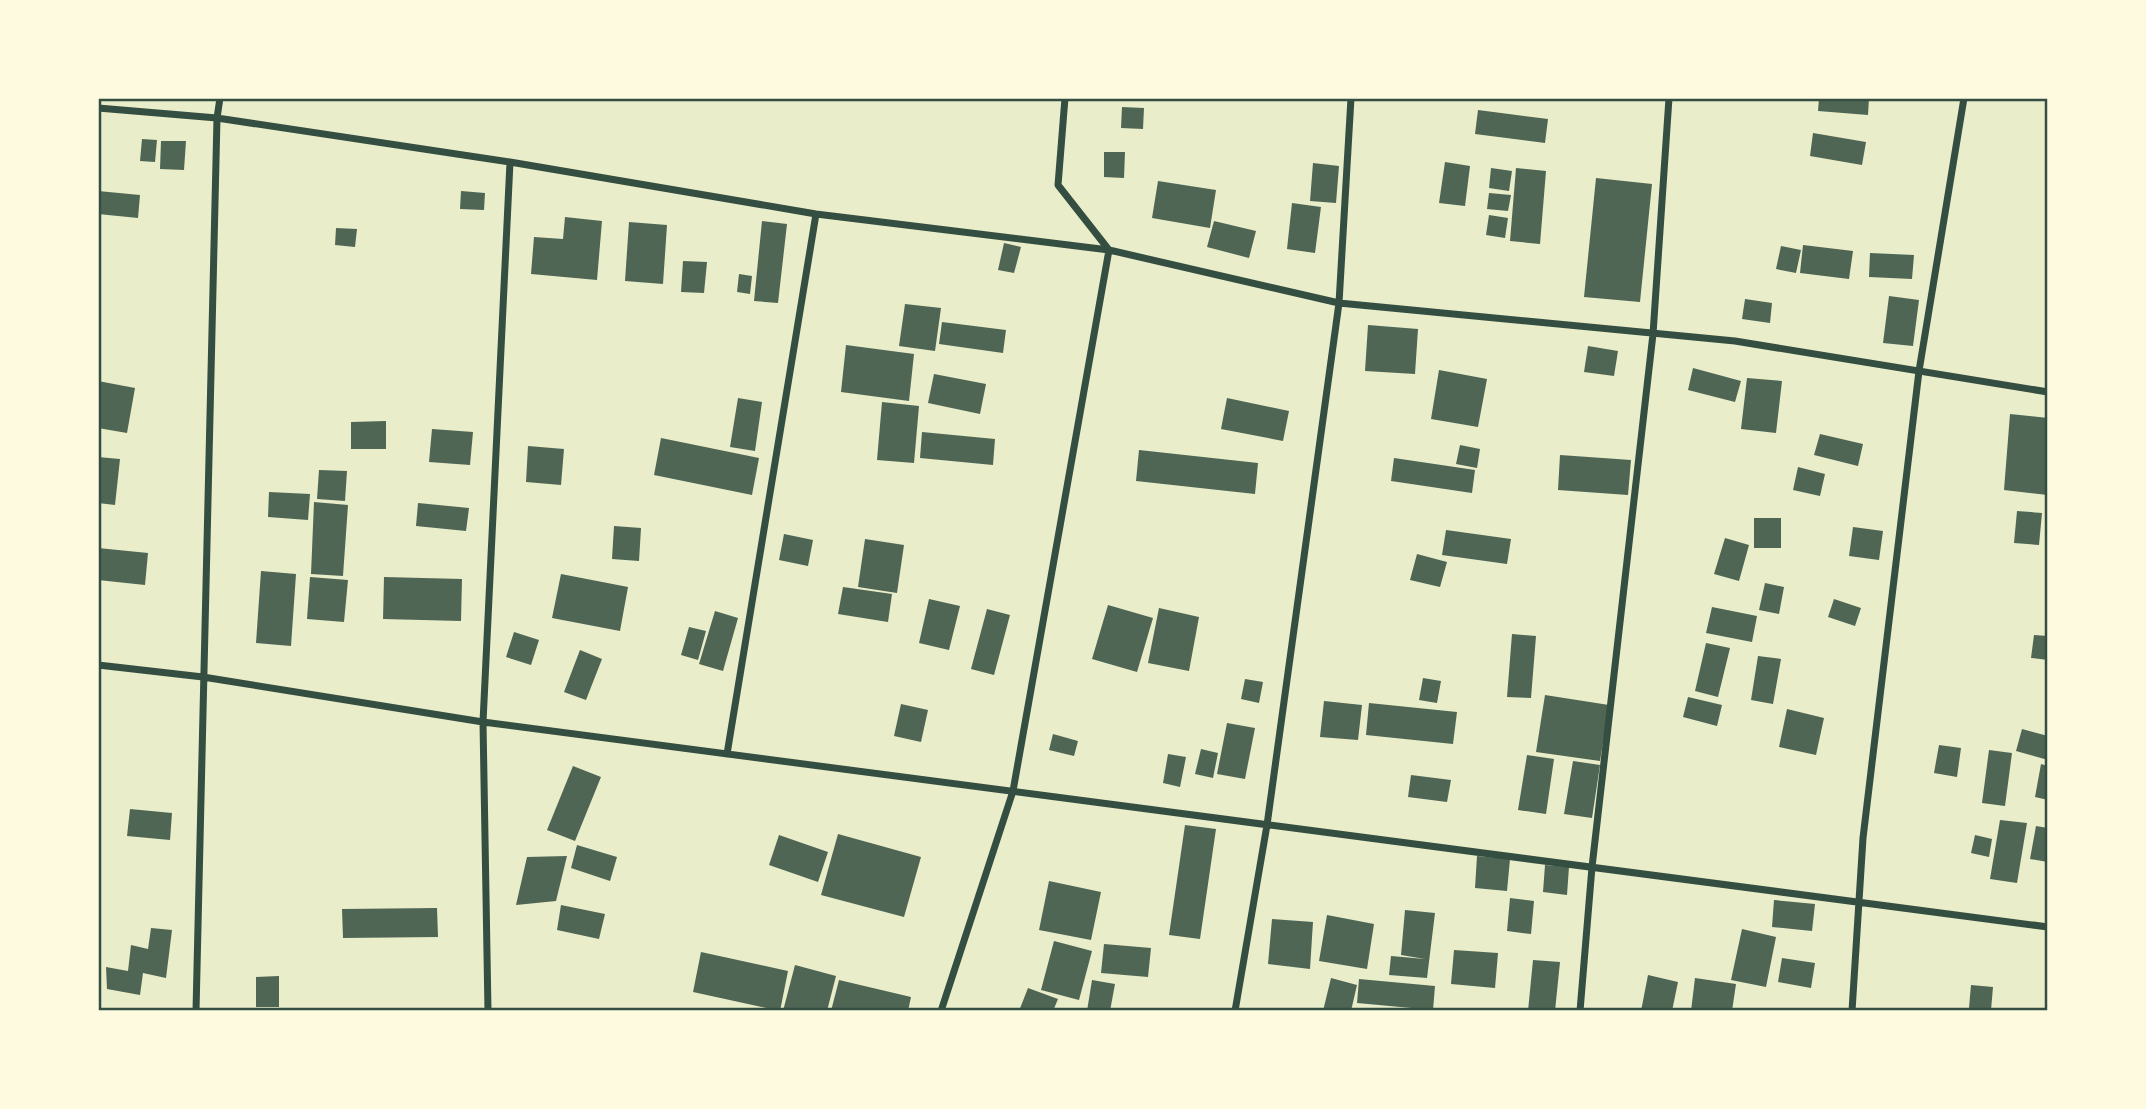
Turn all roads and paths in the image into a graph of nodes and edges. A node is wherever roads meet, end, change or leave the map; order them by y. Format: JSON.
{"nodes":[{"id":1,"x":220,"y":98,"type":"edge"},
{"id":2,"x":1065,"y":98,"type":"edge"},
{"id":3,"x":1351,"y":98,"type":"edge"},
{"id":4,"x":1669,"y":98,"type":"edge"},
{"id":5,"x":1964,"y":98,"type":"edge"},
{"id":6,"x":98,"y":108,"type":"edge"},
{"id":7,"x":217,"y":118,"type":"junction"},
{"id":8,"x":509,"y":162,"type":"junction"},
{"id":9,"x":816,"y":214,"type":"junction"},
{"id":10,"x":1109,"y":250,"type":"junction"},
{"id":11,"x":1339,"y":303,"type":"junction"},
{"id":12,"x":1653,"y":334,"type":"junction"},
{"id":13,"x":1919,"y":371,"type":"junction"},
{"id":14,"x":2048,"y":392,"type":"edge"},
{"id":15,"x":98,"y":666,"type":"edge"},
{"id":16,"x":203,"y":677,"type":"junction"},
{"id":17,"x":482,"y":722,"type":"junction"},
{"id":18,"x":727,"y":754,"type":"junction"},
{"id":19,"x":1013,"y":791,"type":"junction"},
{"id":20,"x":1267,"y":825,"type":"junction"},
{"id":21,"x":1592,"y":867,"type":"junction"},
{"id":22,"x":1858,"y":902,"type":"junction"},
{"id":23,"x":2048,"y":927,"type":"edge"},
{"id":24,"x":195,"y":1011,"type":"edge"},
{"id":25,"x":488,"y":1011,"type":"edge"},
{"id":26,"x":941,"y":1011,"type":"edge"},
{"id":27,"x":1236,"y":1011,"type":"edge"},
{"id":28,"x":1580,"y":1011,"type":"edge"},
{"id":29,"x":1852,"y":1011,"type":"edge"}],
"edges":[{"from":1,"to":7,"type":"street"},
{"from":2,"to":10,"type":"street"},
{"from":3,"to":11,"type":"street"},
{"from":4,"to":12,"type":"street"},
{"from":5,"to":13,"type":"street"},
{"from":6,"to":7,"type":"street"},
{"from":7,"to":8,"type":"street"},
{"from":7,"to":16,"type":"street"},
{"from":8,"to":9,"type":"street"},
{"from":8,"to":17,"type":"street"},
{"from":9,"to":10,"type":"street"},
{"from":9,"to":18,"type":"street"},
{"from":10,"to":11,"type":"street"},
{"from":10,"to":19,"type":"street"},
{"from":11,"to":12,"type":"street"},
{"from":11,"to":20,"type":"street"},
{"from":12,"to":13,"type":"street"},
{"from":12,"to":21,"type":"street"},
{"from":13,"to":14,"type":"street"},
{"from":13,"to":22,"type":"street"},
{"from":15,"to":16,"type":"street"},
{"from":16,"to":17,"type":"street"},
{"from":16,"to":24,"type":"street"},
{"from":17,"to":18,"type":"street"},
{"from":17,"to":25,"type":"street"},
{"from":18,"to":19,"type":"street"},
{"from":19,"to":20,"type":"street"},
{"from":19,"to":26,"type":"street"},
{"from":20,"to":21,"type":"street"},
{"from":20,"to":27,"type":"street"},
{"from":21,"to":22,"type":"street"},
{"from":21,"to":28,"type":"street"},
{"from":22,"to":23,"type":"street"},
{"from":22,"to":29,"type":"street"}]}
